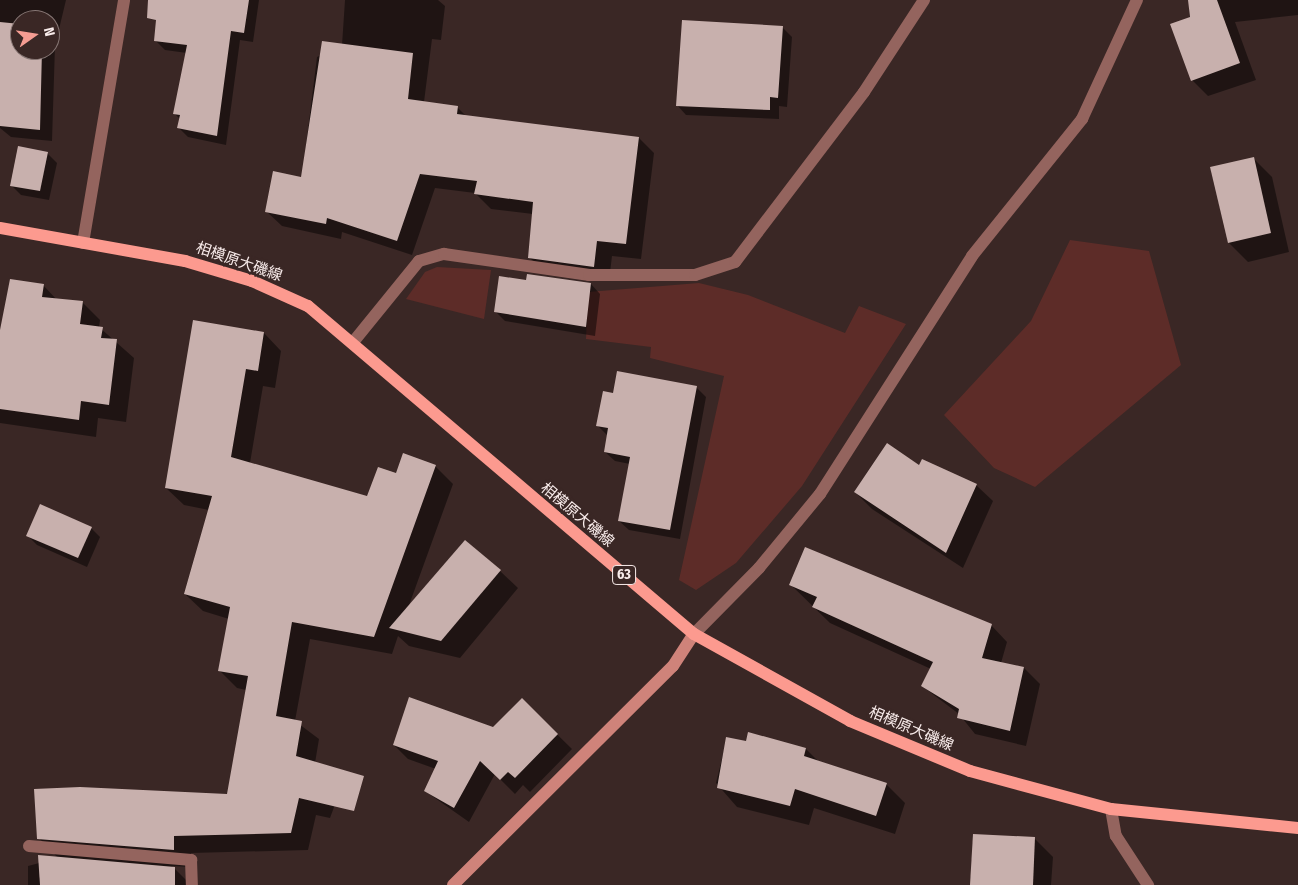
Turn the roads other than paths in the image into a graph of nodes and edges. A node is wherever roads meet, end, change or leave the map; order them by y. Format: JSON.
{"nodes":[{"id":1,"x":124,"y":0,"type":"edge"},
{"id":2,"x":924,"y":0,"type":"edge"},
{"id":3,"x":1138,"y":0,"type":"edge"},
{"id":4,"x":0,"y":228,"type":"edge"},
{"id":5,"x":83,"y":243,"type":"junction"},
{"id":6,"x":354,"y":341,"type":"junction"},
{"id":7,"x":694,"y":634,"type":"junction"},
{"id":8,"x":1111,"y":809,"type":"junction"},
{"id":9,"x":1298,"y":828,"type":"edge"},
{"id":10,"x":29,"y":846,"type":"dead end"},
{"id":11,"x":192,"y":885,"type":"edge"},
{"id":12,"x":453,"y":885,"type":"edge"},
{"id":13,"x":1148,"y":885,"type":"edge"}],
"edges":[{"from":1,"to":5,"type":"street"},
{"from":2,"to":6,"type":"street"},
{"from":3,"to":7,"type":"street"},
{"from":4,"to":5,"type":"main road","name":"相模原大磯線","number":"63"},
{"from":5,"to":6,"type":"main road","name":"相模原大磯線","number":"63"},
{"from":6,"to":7,"type":"main road","name":"相模原大磯線","number":"63"},
{"from":7,"to":8,"type":"main road","name":"相模原大磯線","number":"63"},
{"from":7,"to":12,"type":"street"},
{"from":8,"to":9,"type":"main road","name":"相模原大磯線","number":"63"},
{"from":8,"to":13,"type":"street"},
{"from":10,"to":11,"type":"street"}]}
